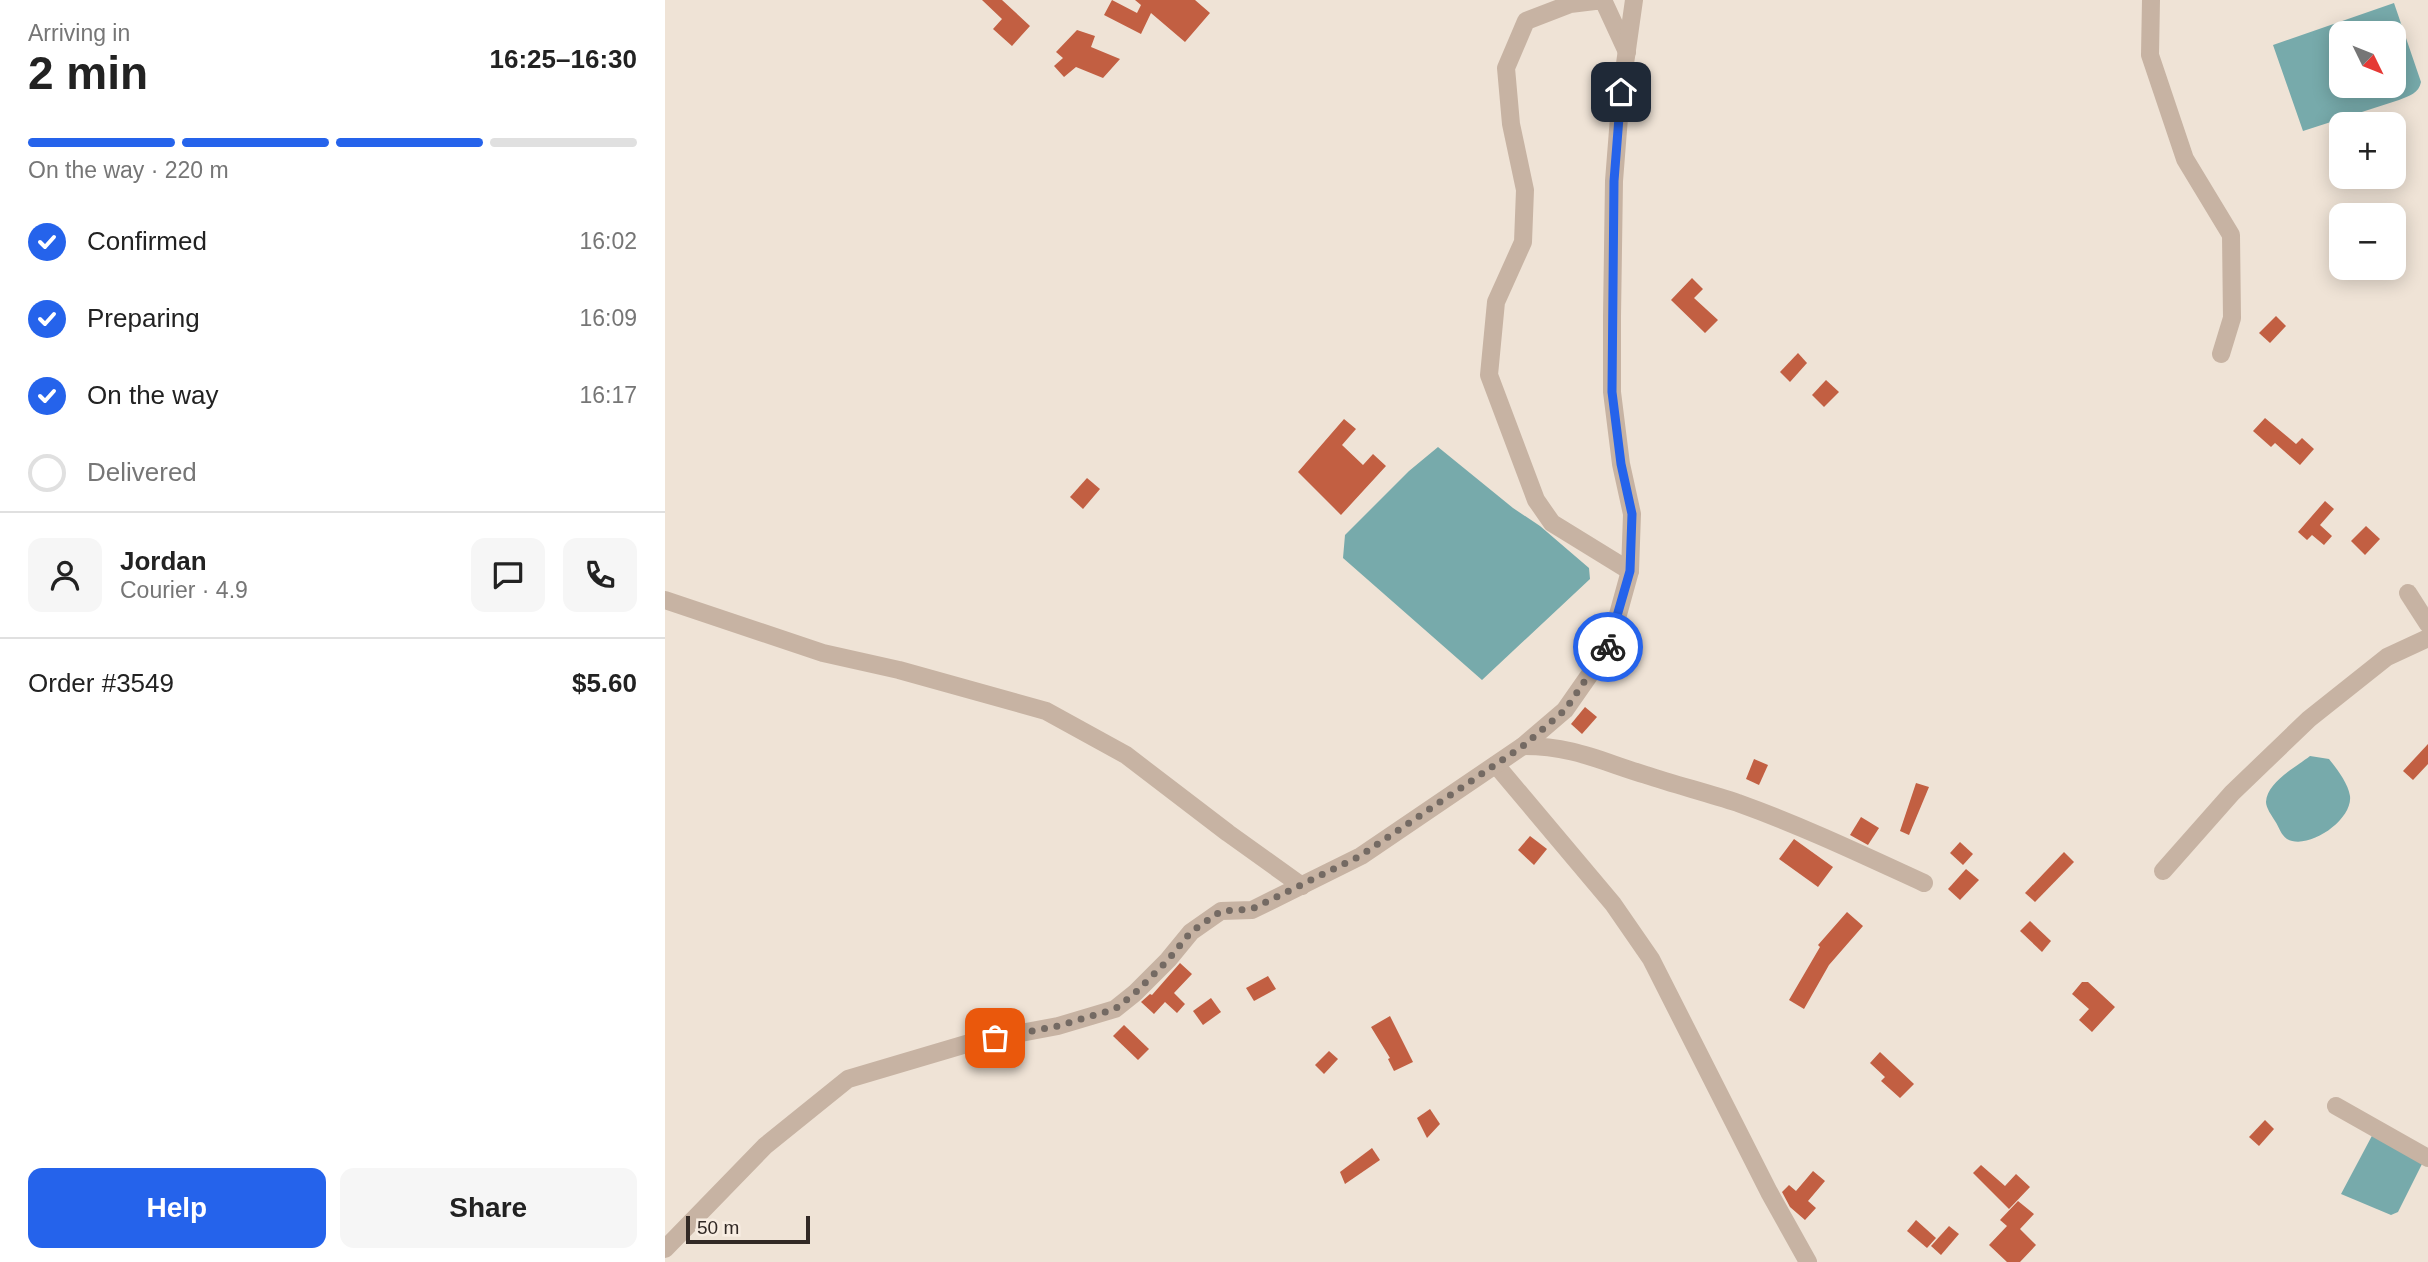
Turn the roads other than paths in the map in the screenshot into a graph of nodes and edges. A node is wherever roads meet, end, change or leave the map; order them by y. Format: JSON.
{"nodes":[{"id":1,"x":1603,"y":0,"type":"edge"},
{"id":2,"x":1634,"y":0,"type":"edge"},
{"id":3,"x":2151,"y":0,"type":"edge"},
{"id":4,"x":1627,"y":52,"type":"junction"},
{"id":5,"x":2221,"y":354,"type":"dead end"},
{"id":6,"x":1630,"y":571,"type":"junction"},
{"id":7,"x":2408,"y":593,"type":"dead end"},
{"id":8,"x":665,"y":600,"type":"edge"},
{"id":9,"x":2428,"y":624,"type":"edge"},
{"id":10,"x":2428,"y":638,"type":"edge"},
{"id":11,"x":1523,"y":746,"type":"junction"},
{"id":12,"x":1496,"y":765,"type":"junction"},
{"id":13,"x":2163,"y":871,"type":"dead end"},
{"id":14,"x":1924,"y":883,"type":"dead end"},
{"id":15,"x":1302,"y":886,"type":"junction"},
{"id":16,"x":2336,"y":1106,"type":"dead end"},
{"id":17,"x":2428,"y":1158,"type":"edge"},
{"id":18,"x":665,"y":1249,"type":"edge"},
{"id":19,"x":1808,"y":1262,"type":"edge"}],
"edges":[{"from":1,"to":4,"type":"street"},
{"from":1,"to":6,"type":"street"},
{"from":2,"to":4,"type":"street"},
{"from":3,"to":5,"type":"street"},
{"from":4,"to":6,"type":"street"},
{"from":6,"to":11,"type":"street"},
{"from":7,"to":9,"type":"street"},
{"from":8,"to":15,"type":"street"},
{"from":10,"to":13,"type":"street"},
{"from":11,"to":12,"type":"street"},
{"from":11,"to":14,"type":"street"},
{"from":12,"to":15,"type":"street"},
{"from":12,"to":19,"type":"street"},
{"from":15,"to":18,"type":"street"},
{"from":16,"to":17,"type":"street"}]}
